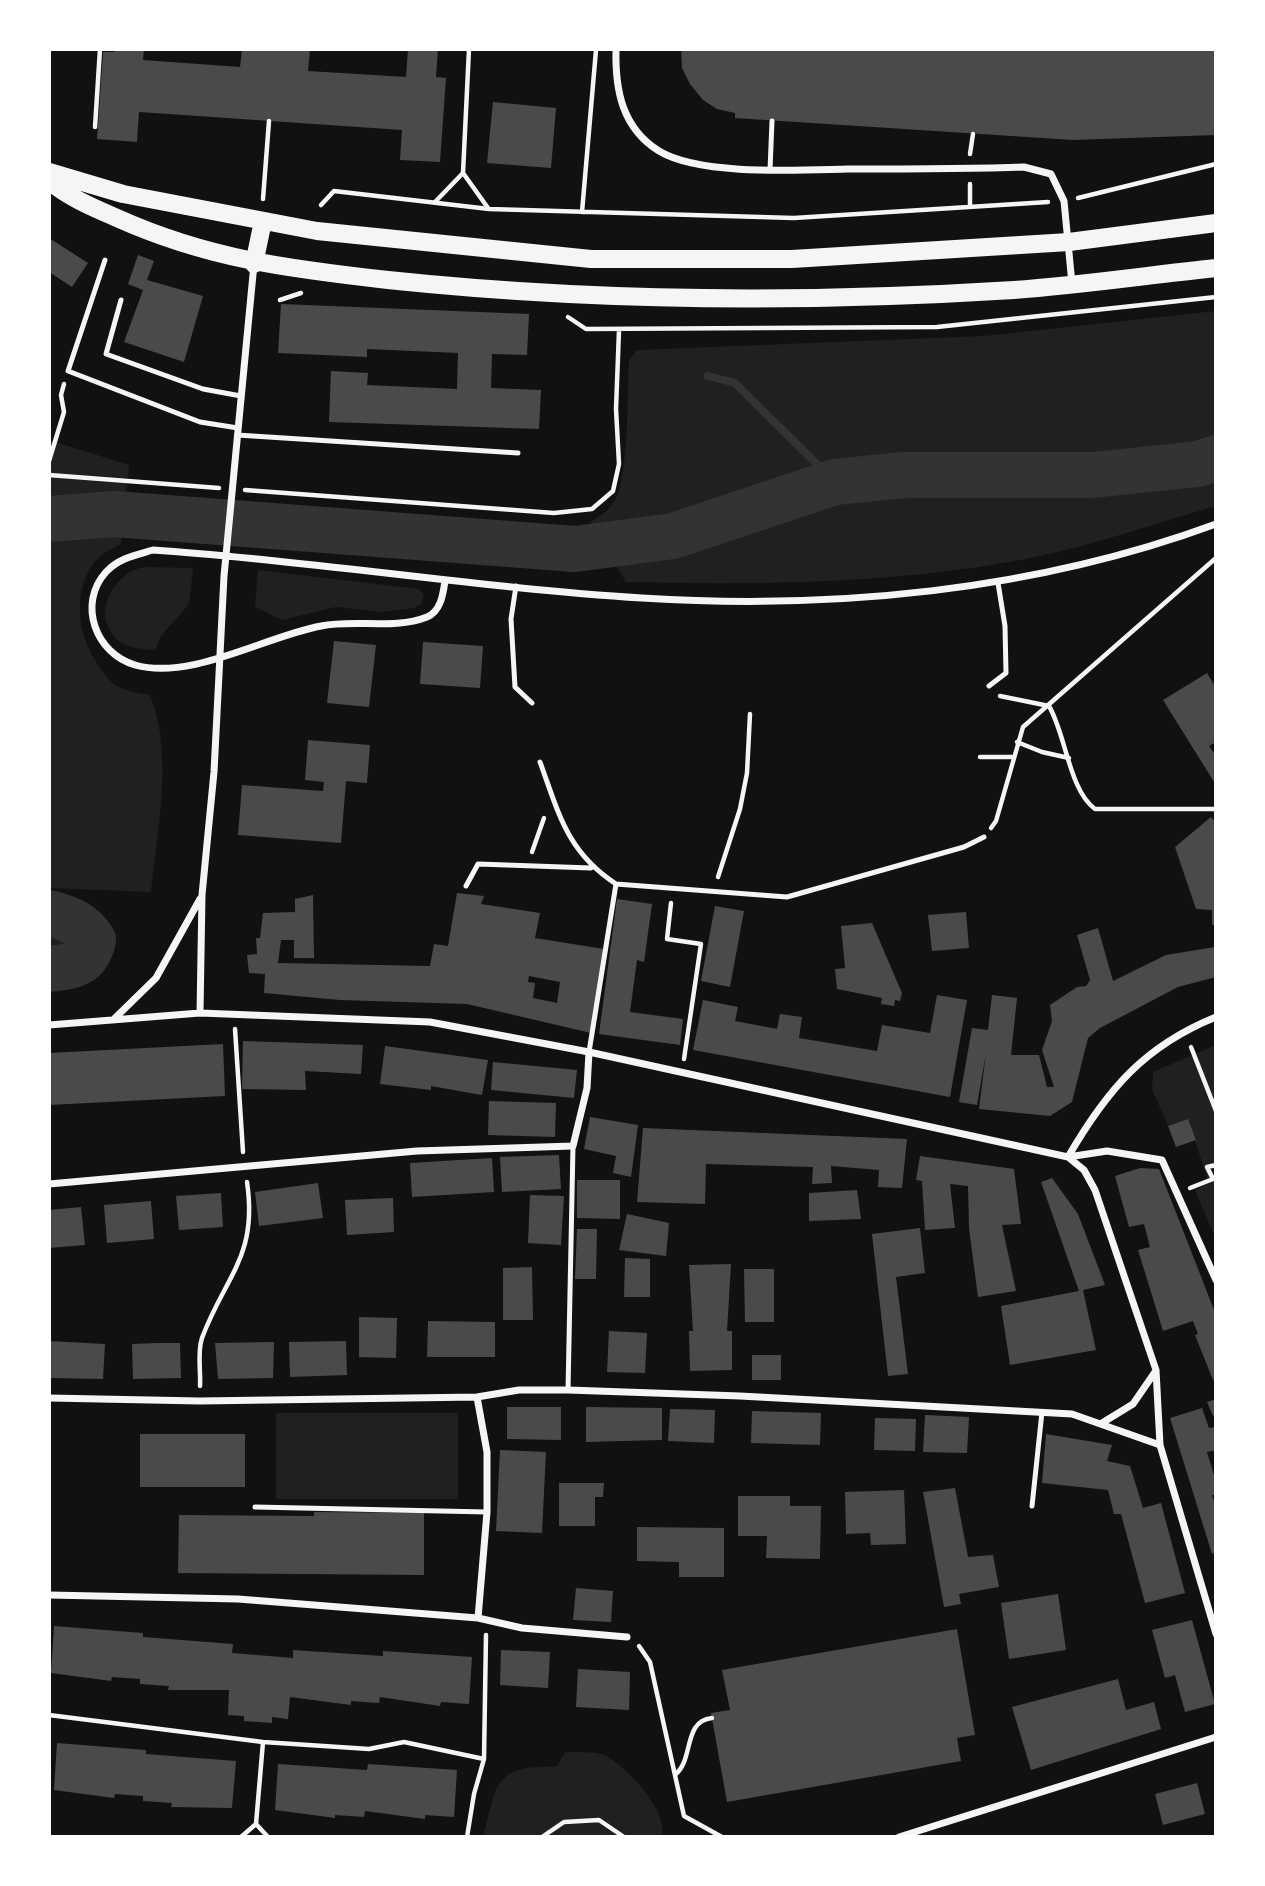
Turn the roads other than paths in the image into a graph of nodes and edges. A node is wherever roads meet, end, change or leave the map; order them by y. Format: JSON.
{"nodes":[{"id":1,"x":616,"y":49,"type":"edge"},
{"id":2,"x":772,"y":121,"type":"dead end"},
{"id":3,"x":770,"y":170,"type":"junction"},
{"id":4,"x":49,"y":172,"type":"edge"},
{"id":5,"x":49,"y":181,"type":"edge"},
{"id":6,"x":263,"y":221,"type":"junction"},
{"id":7,"x":1216,"y":223,"type":"edge"},
{"id":8,"x":1069,"y":242,"type":"junction"},
{"id":9,"x":105,"y":260,"type":"dead end"},
{"id":10,"x":254,"y":264,"type":"junction"},
{"id":11,"x":1216,"y":268,"type":"edge"},
{"id":12,"x":1072,"y":284,"type":"junction"},
{"id":13,"x":121,"y":300,"type":"dead end"},
{"id":14,"x":241,"y":396,"type":"junction"},
{"id":15,"x":237,"y":431,"type":"junction"},
{"id":16,"x":518,"y":453,"type":"dead end"},
{"id":17,"x":1216,"y":524,"type":"edge"},
{"id":18,"x":445,"y":581,"type":"junction"},
{"id":19,"x":998,"y":583,"type":"junction"},
{"id":20,"x":516,"y":586,"type":"junction"},
{"id":21,"x":219,"y":655,"type":"junction"},
{"id":22,"x":989,"y":686,"type":"dead end"},
{"id":23,"x":532,"y":703,"type":"dead end"},
{"id":24,"x":540,"y":762,"type":"dead end"},
{"id":25,"x":984,"y":837,"type":"road end"},
{"id":26,"x":591,"y":868,"type":"junction"},
{"id":27,"x":616,"y":884,"type":"junction"},
{"id":28,"x":466,"y":886,"type":"dead end"},
{"id":29,"x":202,"y":895,"type":"junction"},
{"id":30,"x":200,"y":1013,"type":"junction"},
{"id":31,"x":1216,"y":1017,"type":"edge"},
{"id":32,"x":114,"y":1020,"type":"junction"},
{"id":33,"x":49,"y":1025,"type":"edge"},
{"id":34,"x":589,"y":1052,"type":"junction"},
{"id":35,"x":573,"y":1146,"type":"junction"},
{"id":36,"x":1068,"y":1157,"type":"junction"},
{"id":37,"x":49,"y":1184,"type":"edge"},
{"id":38,"x":1216,"y":1279,"type":"edge"},
{"id":39,"x":1156,"y":1370,"type":"junction"},
{"id":40,"x":568,"y":1390,"type":"junction"},
{"id":41,"x":477,"y":1397,"type":"junction"},
{"id":42,"x":49,"y":1398,"type":"edge"},
{"id":43,"x":1042,"y":1412,"type":"junction"},
{"id":44,"x":1101,"y":1423,"type":"junction"},
{"id":45,"x":1160,"y":1445,"type":"junction"},
{"id":46,"x":1032,"y":1506,"type":"dead end"},
{"id":47,"x":256,"y":1507,"type":"dead end"},
{"id":48,"x":488,"y":1512,"type":"junction"},
{"id":49,"x":49,"y":1595,"type":"edge"},
{"id":50,"x":482,"y":1619,"type":"junction"},
{"id":51,"x":1216,"y":1634,"type":"edge"},
{"id":52,"x":627,"y":1637,"type":"road end"},
{"id":53,"x":1216,"y":1737,"type":"edge"},
{"id":54,"x":898,"y":1837,"type":"edge"}],
"edges":[{"from":1,"to":3,"type":"street"},
{"from":2,"to":3,"type":"lane"},
{"from":3,"to":8,"type":"street"},
{"from":4,"to":6,"type":"main road"},
{"from":5,"to":10,"type":"main road"},
{"from":6,"to":8,"type":"main road"},
{"from":6,"to":10,"type":"main road"},
{"from":7,"to":8,"type":"main road"},
{"from":8,"to":12,"type":"street"},
{"from":9,"to":15,"type":"lane"},
{"from":10,"to":12,"type":"main road"},
{"from":10,"to":14,"type":"street"},
{"from":11,"to":12,"type":"main road"},
{"from":13,"to":14,"type":"lane"},
{"from":14,"to":15,"type":"street"},
{"from":15,"to":16,"type":"lane"},
{"from":15,"to":21,"type":"street"},
{"from":17,"to":19,"type":"street"},
{"from":18,"to":20,"type":"street"},
{"from":18,"to":21,"type":"street"},
{"from":18,"to":21,"type":"street"},
{"from":19,"to":20,"type":"street"},
{"from":19,"to":22,"type":"lane"},
{"from":20,"to":23,"type":"lane"},
{"from":21,"to":29,"type":"street"},
{"from":24,"to":26,"type":"lane"},
{"from":25,"to":27,"type":"lane"},
{"from":26,"to":27,"type":"lane"},
{"from":26,"to":28,"type":"lane"},
{"from":27,"to":34,"type":"lane"},
{"from":29,"to":30,"type":"street"},
{"from":29,"to":32,"type":"street"},
{"from":30,"to":32,"type":"street"},
{"from":30,"to":34,"type":"street"},
{"from":31,"to":36,"type":"street"},
{"from":32,"to":33,"type":"street"},
{"from":34,"to":35,"type":"street"},
{"from":34,"to":36,"type":"street"},
{"from":35,"to":37,"type":"street"},
{"from":35,"to":40,"type":"lane"},
{"from":36,"to":38,"type":"street"},
{"from":36,"to":39,"type":"street"},
{"from":39,"to":44,"type":"street"},
{"from":39,"to":45,"type":"street"},
{"from":40,"to":41,"type":"street"},
{"from":40,"to":43,"type":"street"},
{"from":41,"to":42,"type":"street"},
{"from":41,"to":48,"type":"street"},
{"from":43,"to":44,"type":"street"},
{"from":43,"to":46,"type":"lane"},
{"from":44,"to":45,"type":"street"},
{"from":45,"to":51,"type":"street"},
{"from":47,"to":48,"type":"lane"},
{"from":48,"to":50,"type":"street"},
{"from":49,"to":50,"type":"street"},
{"from":50,"to":52,"type":"street"},
{"from":53,"to":54,"type":"street"}]}
